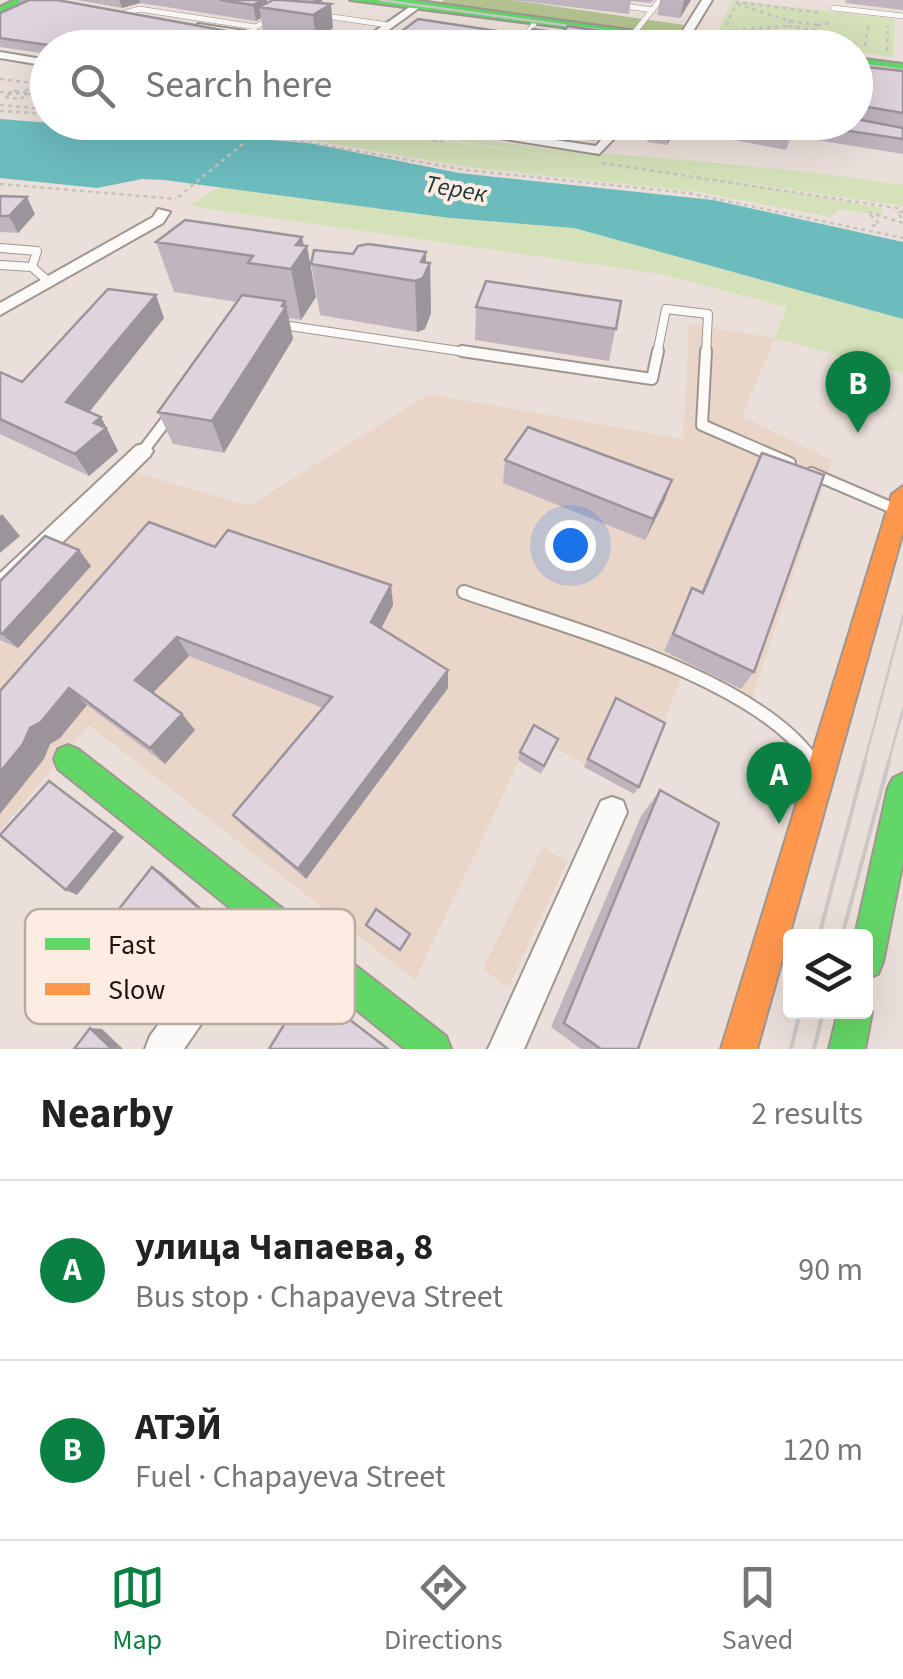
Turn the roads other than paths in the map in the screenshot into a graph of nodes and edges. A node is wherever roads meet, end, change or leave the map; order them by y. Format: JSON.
{"nodes":[{"id":1,"x":22,"y":0,"type":"edge"},
{"id":2,"x":355,"y":0,"type":"edge"},
{"id":3,"x":660,"y":0,"type":"edge"},
{"id":4,"x":707,"y":0,"type":"edge"},
{"id":5,"x":412,"y":3,"type":"edge"},
{"id":6,"x":614,"y":5,"type":"dead end"},
{"id":7,"x":0,"y":10,"type":"edge"},
{"id":8,"x":653,"y":10,"type":"junction"},
{"id":9,"x":106,"y":11,"type":"edge"},
{"id":10,"x":835,"y":11,"type":"road end"},
{"id":11,"x":122,"y":14,"type":"junction"},
{"id":12,"x":903,"y":16,"type":"edge"},
{"id":13,"x":277,"y":17,"type":"edge"},
{"id":14,"x":303,"y":21,"type":"edge"},
{"id":15,"x":534,"y":24,"type":"junction"},
{"id":16,"x":388,"y":25,"type":"junction"},
{"id":17,"x":257,"y":27,"type":"junction"},
{"id":18,"x":220,"y":30,"type":"edge"},
{"id":19,"x":251,"y":30,"type":"edge"},
{"id":20,"x":381,"y":30,"type":"edge"},
{"id":21,"x":530,"y":30,"type":"edge"},
{"id":22,"x":580,"y":30,"type":"edge"},
{"id":23,"x":619,"y":30,"type":"edge"},
{"id":24,"x":636,"y":30,"type":"edge"},
{"id":25,"x":688,"y":30,"type":"edge"},
{"id":26,"x":0,"y":54,"type":"edge"},
{"id":27,"x":30,"y":60,"type":"edge"},
{"id":28,"x":529,"y":140,"type":"edge"},
{"id":29,"x":607,"y":140,"type":"edge"},
{"id":30,"x":162,"y":212,"type":"dead end"},
{"id":31,"x":0,"y":248,"type":"edge"},
{"id":32,"x":0,"y":265,"type":"edge"},
{"id":33,"x":32,"y":267,"type":"junction"},
{"id":34,"x":49,"y":282,"type":"junction"},
{"id":35,"x":0,"y":310,"type":"edge"},
{"id":36,"x":262,"y":322,"type":"edge"},
{"id":37,"x":176,"y":407,"type":"edge"},
{"id":38,"x":144,"y":451,"type":"joint"},
{"id":39,"x":901,"y":502,"type":"edge"},
{"id":40,"x":0,"y":588,"type":"edge"},
{"id":41,"x":464,"y":592,"type":"dead end"},
{"id":42,"x":68,"y":758,"type":"dead end"},
{"id":43,"x":817,"y":779,"type":"junction"},
{"id":44,"x":903,"y":788,"type":"edge"},
{"id":45,"x":612,"y":812,"type":"dead end"},
{"id":46,"x":252,"y":909,"type":"edge"},
{"id":47,"x":873,"y":929,"type":"edge"},
{"id":48,"x":355,"y":989,"type":"edge"},
{"id":49,"x":853,"y":1019,"type":"edge"},
{"id":50,"x":181,"y":1024,"type":"edge"},
{"id":51,"x":163,"y":1049,"type":"edge"},
{"id":52,"x":433,"y":1049,"type":"edge"},
{"id":53,"x":506,"y":1049,"type":"edge"},
{"id":54,"x":739,"y":1049,"type":"edge"},
{"id":55,"x":847,"y":1049,"type":"edge"}],
"edges":[{"from":1,"to":7,"type":"main road"},
{"from":2,"to":5,"type":"main road"},
{"from":3,"to":8,"type":"lane"},
{"from":4,"to":25,"type":"street"},
{"from":5,"to":15,"type":"main road"},
{"from":5,"to":16,"type":"street"},
{"from":5,"to":23,"type":"main road"},
{"from":6,"to":8,"type":"lane"},
{"from":8,"to":24,"type":"lane"},
{"from":9,"to":11,"type":"street"},
{"from":10,"to":12,"type":"lane"},
{"from":11,"to":17,"type":"lane"},
{"from":11,"to":18,"type":"street"},
{"from":13,"to":17,"type":"lane"},
{"from":14,"to":16,"type":"lane"},
{"from":15,"to":21,"type":"lane"},
{"from":15,"to":22,"type":"main road"},
{"from":16,"to":20,"type":"street"},
{"from":17,"to":19,"type":"lane"},
{"from":26,"to":27,"type":"street"},
{"from":28,"to":29,"type":"street"},
{"from":30,"to":34,"type":"street"},
{"from":31,"to":33,"type":"lane"},
{"from":32,"to":33,"type":"lane"},
{"from":33,"to":34,"type":"lane"},
{"from":34,"to":35,"type":"street"},
{"from":36,"to":39,"type":"lane"},
{"from":37,"to":38,"type":"lane"},
{"from":38,"to":40,"type":"street"},
{"from":39,"to":43,"type":"main road"},
{"from":41,"to":43,"type":"lane"},
{"from":42,"to":46,"type":"main road"},
{"from":43,"to":54,"type":"main road"},
{"from":44,"to":47,"type":"main road"},
{"from":45,"to":53,"type":"street"},
{"from":48,"to":52,"type":"main road"},
{"from":49,"to":55,"type":"main road"},
{"from":50,"to":51,"type":"street"}]}
